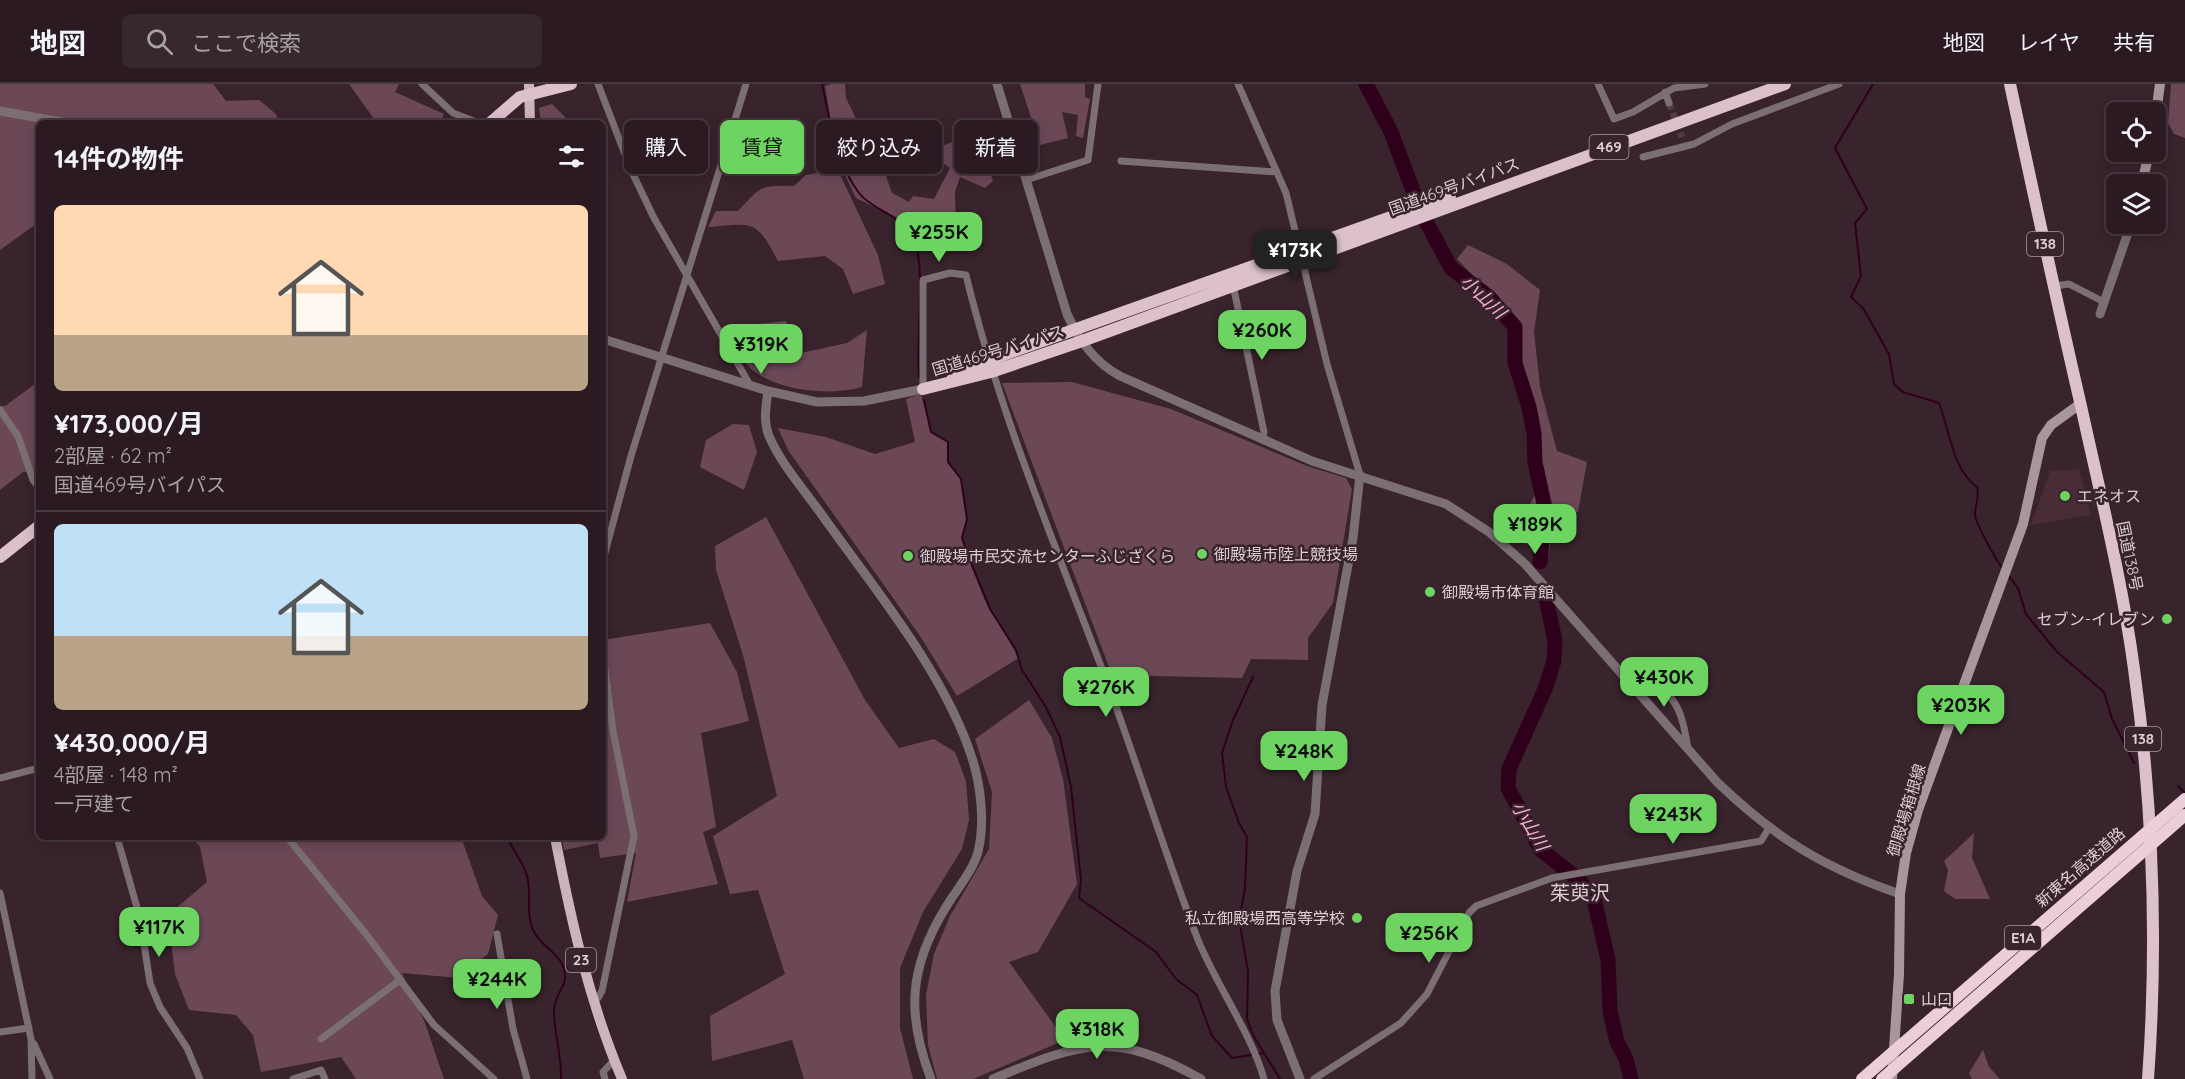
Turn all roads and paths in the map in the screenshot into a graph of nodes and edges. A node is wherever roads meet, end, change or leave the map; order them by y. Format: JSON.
{"nodes":[{"id":1,"x":422,"y":84,"type":"edge"},
{"id":2,"x":571,"y":84,"type":"edge"},
{"id":3,"x":598,"y":84,"type":"edge"},
{"id":4,"x":746,"y":84,"type":"edge"},
{"id":5,"x":996,"y":84,"type":"edge"},
{"id":6,"x":1098,"y":84,"type":"edge"},
{"id":7,"x":1238,"y":84,"type":"edge"},
{"id":8,"x":1598,"y":84,"type":"edge"},
{"id":9,"x":1705,"y":84,"type":"edge"},
{"id":10,"x":1762,"y":84,"type":"edge"},
{"id":11,"x":1785,"y":84,"type":"edge"},
{"id":12,"x":1839,"y":84,"type":"edge"},
{"id":13,"x":2010,"y":84,"type":"edge"},
{"id":14,"x":2160,"y":84,"type":"edge"},
{"id":15,"x":529,"y":89,"type":"edge"},
{"id":16,"x":1665,"y":92,"type":"junction"},
{"id":17,"x":2157,"y":102,"type":"edge"},
{"id":18,"x":1669,"y":104,"type":"tunnel mouth"},
{"id":19,"x":0,"y":111,"type":"edge"},
{"id":20,"x":50,"y":120,"type":"edge"},
{"id":21,"x":471,"y":120,"type":"edge"},
{"id":22,"x":493,"y":120,"type":"edge"},
{"id":23,"x":530,"y":120,"type":"edge"},
{"id":24,"x":1682,"y":137,"type":"tunnel mouth"},
{"id":25,"x":1686,"y":146,"type":"junction"},
{"id":26,"x":1643,"y":157,"type":"dead end"},
{"id":27,"x":1121,"y":161,"type":"dead end"},
{"id":28,"x":1277,"y":172,"type":"junction"},
{"id":29,"x":1026,"y":180,"type":"junction"},
{"id":30,"x":1431,"y":207,"type":"junction"},
{"id":31,"x":2127,"y":234,"type":"edge"},
{"id":32,"x":1302,"y":254,"type":"junction"},
{"id":33,"x":688,"y":275,"type":"junction"},
{"id":34,"x":1233,"y":285,"type":"junction"},
{"id":35,"x":2054,"y":286,"type":"junction"},
{"id":36,"x":2104,"y":302,"type":"junction"},
{"id":37,"x":2100,"y":314,"type":"dead end"},
{"id":38,"x":1078,"y":336,"type":"junction"},
{"id":39,"x":606,"y":340,"type":"edge"},
{"id":40,"x":662,"y":357,"type":"junction"},
{"id":41,"x":990,"y":366,"type":"junction"},
{"id":42,"x":750,"y":385,"type":"junction"},
{"id":43,"x":923,"y":389,"type":"junction"},
{"id":44,"x":768,"y":391,"type":"junction"},
{"id":45,"x":2080,"y":404,"type":"junction"},
{"id":46,"x":0,"y":410,"type":"edge"},
{"id":47,"x":1263,"y":438,"type":"junction"},
{"id":48,"x":1360,"y":475,"type":"junction"},
{"id":49,"x":36,"y":484,"type":"edge"},
{"id":50,"x":36,"y":528,"type":"edge"},
{"id":51,"x":606,"y":547,"type":"edge"},
{"id":52,"x":0,"y":557,"type":"edge"},
{"id":53,"x":606,"y":676,"type":"edge"},
{"id":54,"x":1627,"y":678,"type":"junction"},
{"id":55,"x":1688,"y":749,"type":"junction"},
{"id":56,"x":36,"y":769,"type":"edge"},
{"id":57,"x":0,"y":778,"type":"edge"},
{"id":58,"x":2185,"y":798,"type":"edge"},
{"id":59,"x":2185,"y":815,"type":"edge"},
{"id":60,"x":1769,"y":828,"type":"junction"},
{"id":61,"x":118,"y":840,"type":"edge"},
{"id":62,"x":289,"y":840,"type":"edge"},
{"id":63,"x":556,"y":840,"type":"edge"},
{"id":64,"x":0,"y":893,"type":"edge"},
{"id":65,"x":1900,"y":894,"type":"junction"},
{"id":66,"x":497,"y":933,"type":"dead end"},
{"id":67,"x":400,"y":980,"type":"junction"},
{"id":68,"x":592,"y":1000,"type":"junction"},
{"id":69,"x":29,"y":1028,"type":"junction"},
{"id":70,"x":0,"y":1032,"type":"edge"},
{"id":71,"x":32,"y":1039,"type":"junction"},
{"id":72,"x":321,"y":1039,"type":"dead end"},
{"id":73,"x":615,"y":1060,"type":"junction"},
{"id":74,"x":32,"y":1079,"type":"edge"},
{"id":75,"x":50,"y":1079,"type":"edge"},
{"id":76,"x":200,"y":1079,"type":"edge"},
{"id":77,"x":293,"y":1079,"type":"edge"},
{"id":78,"x":325,"y":1079,"type":"edge"},
{"id":79,"x":494,"y":1079,"type":"edge"},
{"id":80,"x":527,"y":1079,"type":"edge"},
{"id":81,"x":605,"y":1079,"type":"edge"},
{"id":82,"x":622,"y":1079,"type":"edge"},
{"id":83,"x":931,"y":1079,"type":"edge"},
{"id":84,"x":993,"y":1079,"type":"edge"},
{"id":85,"x":1201,"y":1079,"type":"edge"},
{"id":86,"x":1264,"y":1079,"type":"edge"},
{"id":87,"x":1300,"y":1079,"type":"edge"},
{"id":88,"x":1314,"y":1079,"type":"edge"},
{"id":89,"x":1862,"y":1079,"type":"edge"},
{"id":90,"x":1882,"y":1079,"type":"edge"},
{"id":91,"x":1892,"y":1079,"type":"edge"},
{"id":92,"x":2148,"y":1079,"type":"edge"}],
"edges":[{"from":1,"to":21,"type":"street"},
{"from":2,"to":15,"type":"highway"},
{"from":3,"to":33,"type":"street"},
{"from":4,"to":33,"type":"street"},
{"from":5,"to":29,"type":"street"},
{"from":6,"to":29,"type":"street"},
{"from":7,"to":28,"type":"street"},
{"from":8,"to":16,"type":"street"},
{"from":9,"to":16,"type":"street"},
{"from":10,"to":30,"type":"highway","name":"国道469号バイパス","number":"469"},
{"from":11,"to":30,"type":"highway","name":"国道469号バイパス","number":"469"},
{"from":12,"to":25,"type":"street"},
{"from":13,"to":35,"type":"highway","name":"国道138号","number":"138"},
{"from":14,"to":17,"type":"main road"},
{"from":15,"to":22,"type":"highway"},
{"from":15,"to":23,"type":"main road"},
{"from":16,"to":18,"type":"street"},
{"from":19,"to":20,"type":"street"},
{"from":24,"to":25,"type":"street"},
{"from":25,"to":26,"type":"street"},
{"from":27,"to":28,"type":"street"},
{"from":28,"to":32,"type":"street"},
{"from":29,"to":38,"type":"street"},
{"from":30,"to":32,"type":"highway","name":"国道469号バイパス","number":"469"},
{"from":31,"to":36,"type":"street"},
{"from":32,"to":34,"type":"highway","name":"国道469号バイパス"},
{"from":32,"to":38,"type":"highway","name":"国道469号バイパス"},
{"from":32,"to":48,"type":"street"},
{"from":33,"to":40,"type":"street"},
{"from":33,"to":42,"type":"street"},
{"from":34,"to":38,"type":"highway","name":"国道469号バイパス"},
{"from":34,"to":47,"type":"street"},
{"from":35,"to":36,"type":"street"},
{"from":35,"to":45,"type":"highway","name":"国道138号","number":"138"},
{"from":36,"to":37,"type":"street"},
{"from":38,"to":41,"type":"highway","name":"国道469号バイパス"},
{"from":38,"to":47,"type":"street"},
{"from":39,"to":40,"type":"street"},
{"from":40,"to":42,"type":"street"},
{"from":40,"to":51,"type":"street"},
{"from":41,"to":43,"type":"highway","name":"国道469号バイパス"},
{"from":41,"to":43,"type":"street"},
{"from":41,"to":86,"type":"street"},
{"from":42,"to":44,"type":"street"},
{"from":43,"to":44,"type":"street"},
{"from":44,"to":83,"type":"street"},
{"from":45,"to":65,"type":"main road","name":"御殿場箱根線"},
{"from":45,"to":92,"type":"highway","name":"国道138号","number":"138"},
{"from":46,"to":49,"type":"street"},
{"from":47,"to":48,"type":"street"},
{"from":48,"to":54,"type":"street"},
{"from":48,"to":87,"type":"street"},
{"from":50,"to":52,"type":"highway"},
{"from":53,"to":68,"type":"street"},
{"from":54,"to":55,"type":"street"},
{"from":54,"to":55,"type":"street"},
{"from":55,"to":60,"type":"street"},
{"from":56,"to":57,"type":"street"},
{"from":58,"to":89,"type":"highway","name":"新東名高速道路","number":"E1A","bridge":true},
{"from":59,"to":90,"type":"highway","name":"新東名高速道路","number":"E1A","bridge":true},
{"from":60,"to":65,"type":"street"},
{"from":60,"to":88,"type":"street"},
{"from":61,"to":76,"type":"street"},
{"from":62,"to":67,"type":"street"},
{"from":63,"to":68,"type":"main road","number":"23"},
{"from":64,"to":69,"type":"street"},
{"from":65,"to":91,"type":"main road","name":"御殿場箱根線"},
{"from":66,"to":80,"type":"street"},
{"from":67,"to":72,"type":"street"},
{"from":67,"to":79,"type":"street"},
{"from":68,"to":73,"type":"main road","number":"23"},
{"from":69,"to":70,"type":"street"},
{"from":69,"to":71,"type":"street"},
{"from":71,"to":74,"type":"street"},
{"from":71,"to":75,"type":"street"},
{"from":73,"to":81,"type":"street"},
{"from":73,"to":82,"type":"main road","number":"23"},
{"from":77,"to":78,"type":"street"},
{"from":84,"to":85,"type":"street"}]}
